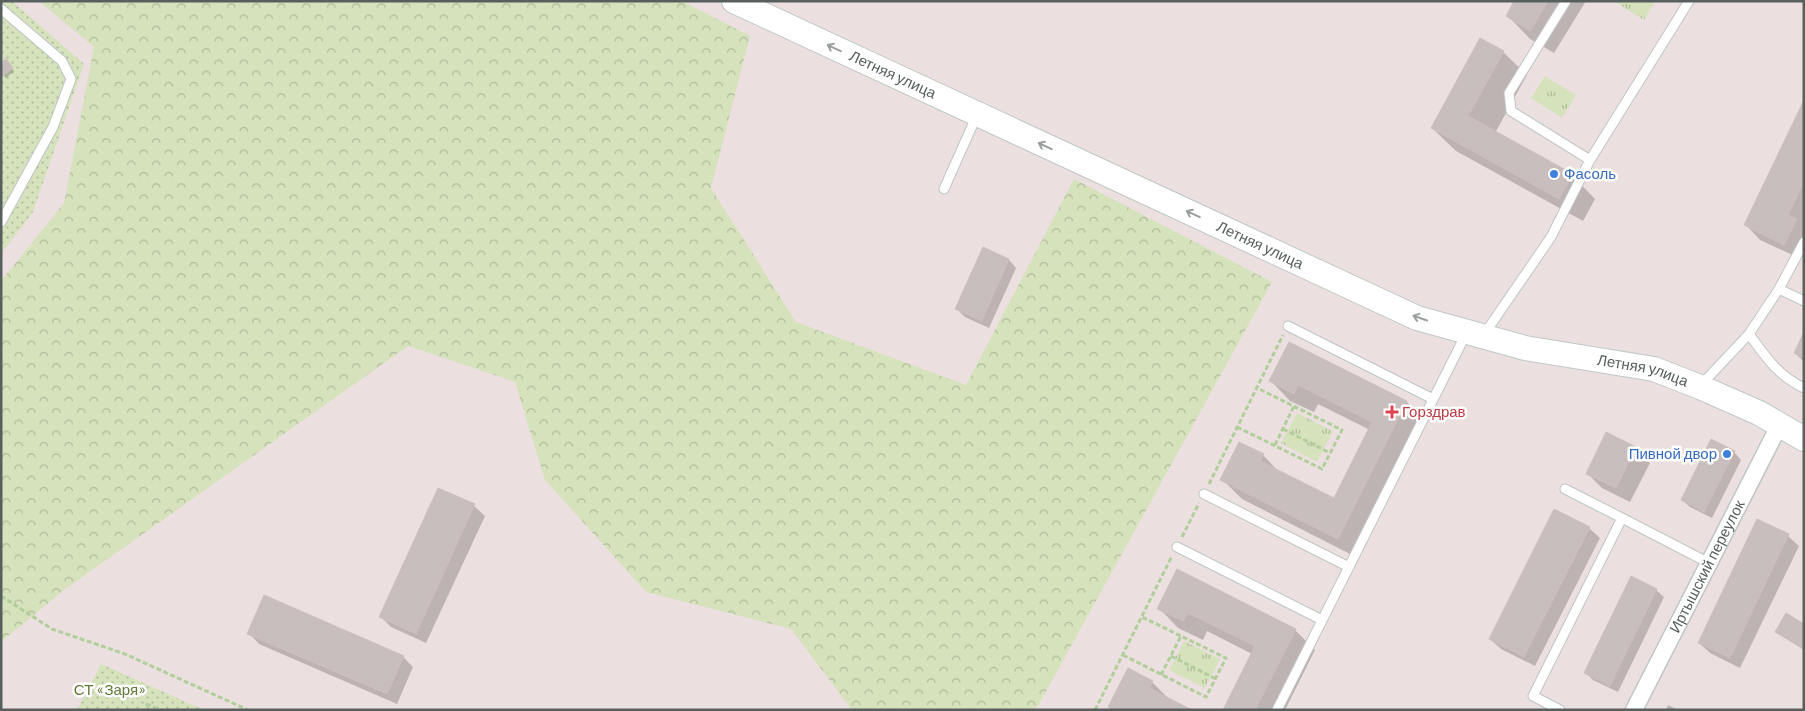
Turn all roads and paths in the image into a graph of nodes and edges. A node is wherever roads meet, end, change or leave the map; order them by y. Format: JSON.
{"nodes":[{"id":1,"x":734,"y":1,"type":"edge"},
{"id":2,"x":1566,"y":1,"type":"edge"},
{"id":3,"x":1689,"y":1,"type":"edge"},
{"id":4,"x":1,"y":9,"type":"edge"},
{"id":5,"x":977,"y":114,"type":"junction"},
{"id":6,"x":1590,"y":160,"type":"junction"},
{"id":7,"x":944,"y":189,"type":"dead end"},
{"id":8,"x":1,"y":222,"type":"edge"},
{"id":9,"x":1804,"y":242,"type":"edge"},
{"id":10,"x":1779,"y":289,"type":"junction"},
{"id":11,"x":1804,"y":301,"type":"edge"},
{"id":12,"x":1288,"y":326,"type":"joint"},
{"id":13,"x":1475,"y":334,"type":"junction"},
{"id":14,"x":1749,"y":334,"type":"junction"},
{"id":15,"x":1700,"y":387,"type":"junction"},
{"id":16,"x":1257,"y":388,"type":"junction"},
{"id":17,"x":1804,"y":388,"type":"edge"},
{"id":18,"x":1433,"y":399,"type":"junction"},
{"id":19,"x":1294,"y":406,"type":"junction"},
{"id":20,"x":1780,"y":424,"type":"junction"},
{"id":21,"x":1237,"y":427,"type":"junction"},
{"id":22,"x":1283,"y":429,"type":"junction"},
{"id":23,"x":1804,"y":438,"type":"edge"},
{"id":24,"x":1275,"y":445,"type":"junction"},
{"id":25,"x":1330,"y":453,"type":"junction"},
{"id":26,"x":1565,"y":489,"type":"dead end"},
{"id":27,"x":1204,"y":494,"type":"junction"},
{"id":28,"x":1622,"y":518,"type":"junction"},
{"id":29,"x":1177,"y":547,"type":"junction"},
{"id":30,"x":1709,"y":563,"type":"junction"},
{"id":31,"x":1349,"y":567,"type":"junction"},
{"id":32,"x":1,"y":596,"type":"edge"},
{"id":33,"x":1142,"y":616,"type":"junction"},
{"id":34,"x":1322,"y":620,"type":"junction"},
{"id":35,"x":1181,"y":636,"type":"junction"},
{"id":36,"x":1123,"y":655,"type":"junction"},
{"id":37,"x":1171,"y":656,"type":"junction"},
{"id":38,"x":1161,"y":675,"type":"junction"},
{"id":39,"x":1216,"y":679,"type":"junction"},
{"id":40,"x":146,"y":704,"type":"dead end"},
{"id":41,"x":160,"y":710,"type":"edge"},
{"id":42,"x":248,"y":710,"type":"edge"},
{"id":43,"x":1095,"y":710,"type":"edge"},
{"id":44,"x":1277,"y":710,"type":"edge"},
{"id":45,"x":1560,"y":710,"type":"edge"},
{"id":46,"x":1634,"y":710,"type":"edge"}],
"edges":[{"from":5,"to":1,"type":"street","name":"Летняя улица","one_way":true},
{"from":2,"to":6,"type":"lane"},
{"from":3,"to":6,"type":"lane"},
{"from":4,"to":8,"type":"lane"},
{"from":5,"to":7,"type":"lane"},
{"from":13,"to":5,"type":"street","name":"Летняя улица","one_way":true},
{"from":6,"to":13,"type":"lane"},
{"from":9,"to":10,"type":"lane"},
{"from":10,"to":11,"type":"lane"},
{"from":10,"to":14,"type":"lane"},
{"from":12,"to":16,"type":"path"},
{"from":12,"to":18,"type":"lane"},
{"from":13,"to":15,"type":"street","name":"Летняя улица"},
{"from":13,"to":18,"type":"lane"},
{"from":14,"to":15,"type":"lane"},
{"from":14,"to":17,"type":"lane"},
{"from":15,"to":20,"type":"street","name":"Летняя улица"},
{"from":16,"to":19,"type":"path"},
{"from":16,"to":21,"type":"path"},
{"from":18,"to":31,"type":"lane"},
{"from":19,"to":22,"type":"path"},
{"from":19,"to":25,"type":"path"},
{"from":20,"to":23,"type":"street","name":"Летняя улица"},
{"from":20,"to":30,"type":"street","name":"Иртышский переулок"},
{"from":21,"to":24,"type":"path"},
{"from":21,"to":27,"type":"path"},
{"from":22,"to":24,"type":"path"},
{"from":22,"to":25,"type":"path"},
{"from":24,"to":25,"type":"path"},
{"from":26,"to":28,"type":"lane"},
{"from":27,"to":29,"type":"path"},
{"from":27,"to":31,"type":"lane"},
{"from":28,"to":30,"type":"lane"},
{"from":28,"to":45,"type":"lane"},
{"from":29,"to":33,"type":"path"},
{"from":29,"to":34,"type":"lane"},
{"from":30,"to":46,"type":"street","name":"Иртышский переулок"},
{"from":31,"to":34,"type":"lane"},
{"from":32,"to":42,"type":"path"},
{"from":33,"to":35,"type":"path"},
{"from":33,"to":36,"type":"path"},
{"from":34,"to":44,"type":"lane"},
{"from":35,"to":37,"type":"path"},
{"from":35,"to":39,"type":"path"},
{"from":36,"to":38,"type":"path"},
{"from":36,"to":43,"type":"path"},
{"from":37,"to":38,"type":"path"},
{"from":37,"to":39,"type":"path"},
{"from":38,"to":39,"type":"path"},
{"from":40,"to":41,"type":"path"}]}
